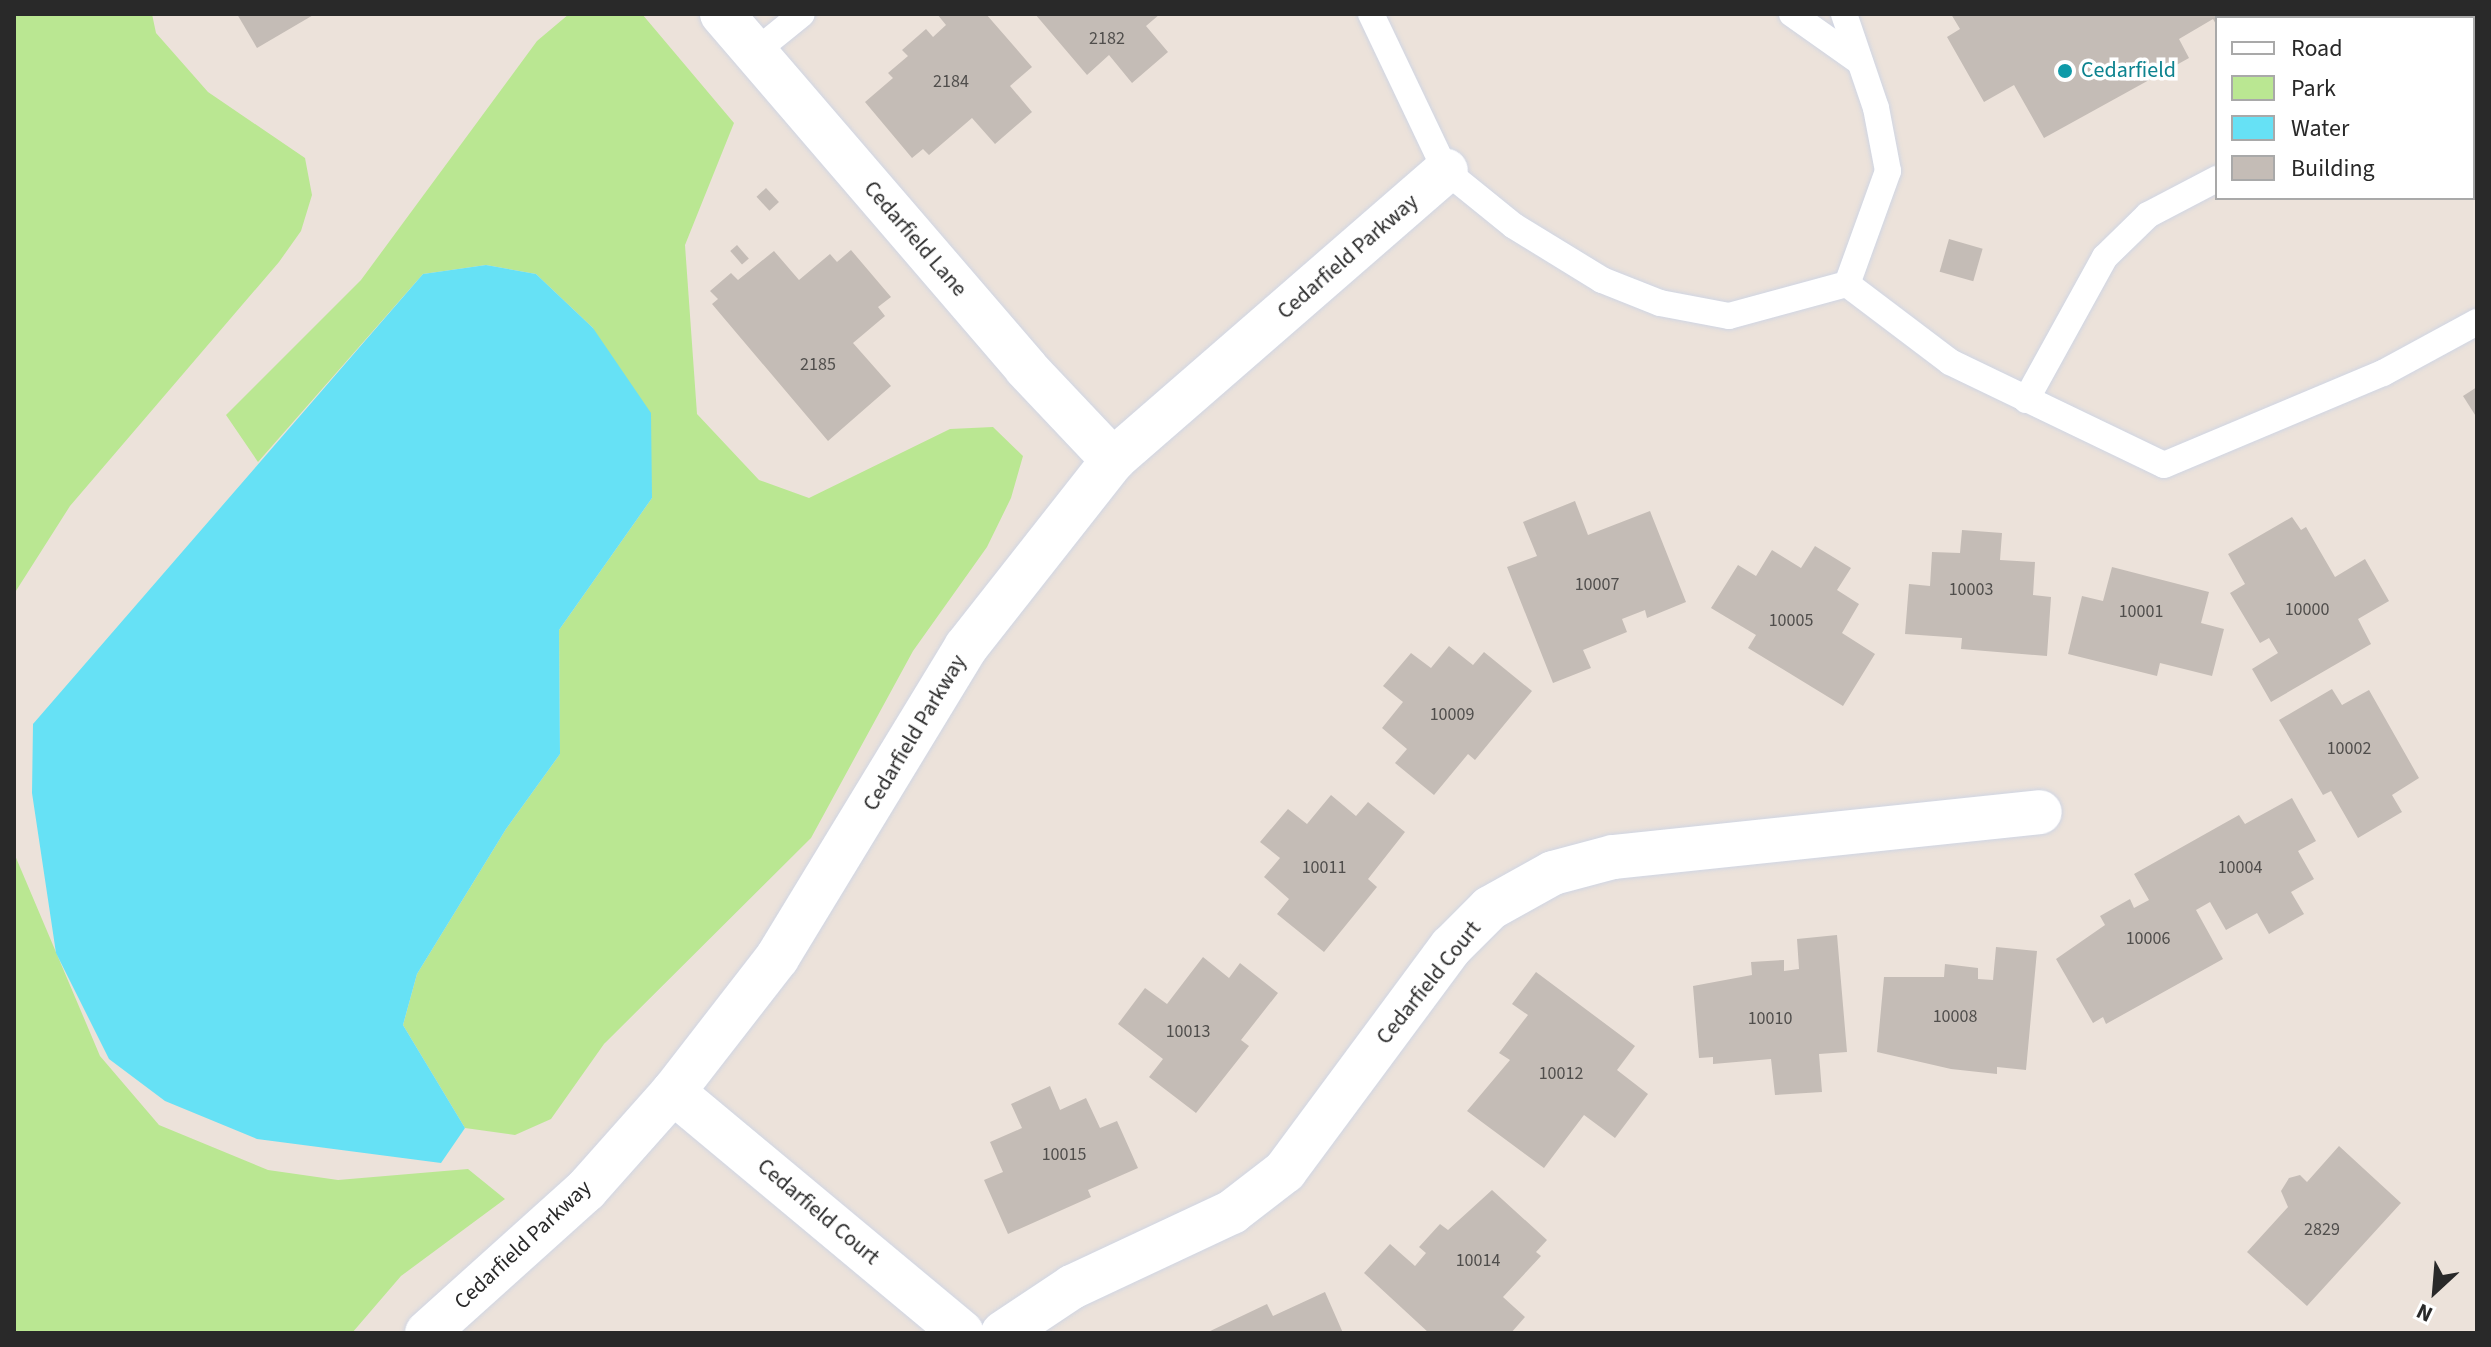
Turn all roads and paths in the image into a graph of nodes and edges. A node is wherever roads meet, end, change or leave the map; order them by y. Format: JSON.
{"nodes":[{"id":1,"x":722,"y":14,"type":"edge"},
{"id":2,"x":802,"y":14,"type":"edge"},
{"id":3,"x":1371,"y":14,"type":"edge"},
{"id":4,"x":1792,"y":14,"type":"edge"},
{"id":5,"x":1844,"y":14,"type":"edge"},
{"id":6,"x":755,"y":52,"type":"junction"},
{"id":7,"x":1860,"y":62,"type":"junction"},
{"id":8,"x":1446,"y":171,"type":"junction"},
{"id":9,"x":2215,"y":180,"type":"edge"},
{"id":10,"x":1847,"y":284,"type":"junction"},
{"id":11,"x":2477,"y":322,"type":"edge"},
{"id":12,"x":2026,"y":400,"type":"junction"},
{"id":13,"x":1113,"y":460,"type":"junction"},
{"id":14,"x":2040,"y":812,"type":"dead end"},
{"id":15,"x":673,"y":1092,"type":"junction"},
{"id":16,"x":427,"y":1333,"type":"edge"},
{"id":17,"x":962,"y":1333,"type":"edge"},
{"id":18,"x":1003,"y":1333,"type":"edge"}],
"edges":[{"from":1,"to":6,"type":"street","name":"Cedarfield Lane"},
{"from":2,"to":6,"type":"lane"},
{"from":3,"to":8,"type":"lane"},
{"from":4,"to":7,"type":"lane"},
{"from":5,"to":7,"type":"lane"},
{"from":6,"to":13,"type":"street","name":"Cedarfield Lane"},
{"from":7,"to":10,"type":"lane"},
{"from":8,"to":10,"type":"lane"},
{"from":8,"to":13,"type":"street","name":"Cedarfield Parkway"},
{"from":9,"to":12,"type":"lane"},
{"from":10,"to":12,"type":"lane"},
{"from":11,"to":12,"type":"lane"},
{"from":13,"to":15,"type":"street","name":"Cedarfield Parkway"},
{"from":14,"to":18,"type":"street","name":"Cedarfield Court"},
{"from":15,"to":16,"type":"street","name":"Cedarfield Parkway"},
{"from":15,"to":17,"type":"street","name":"Cedarfield Court"}]}
